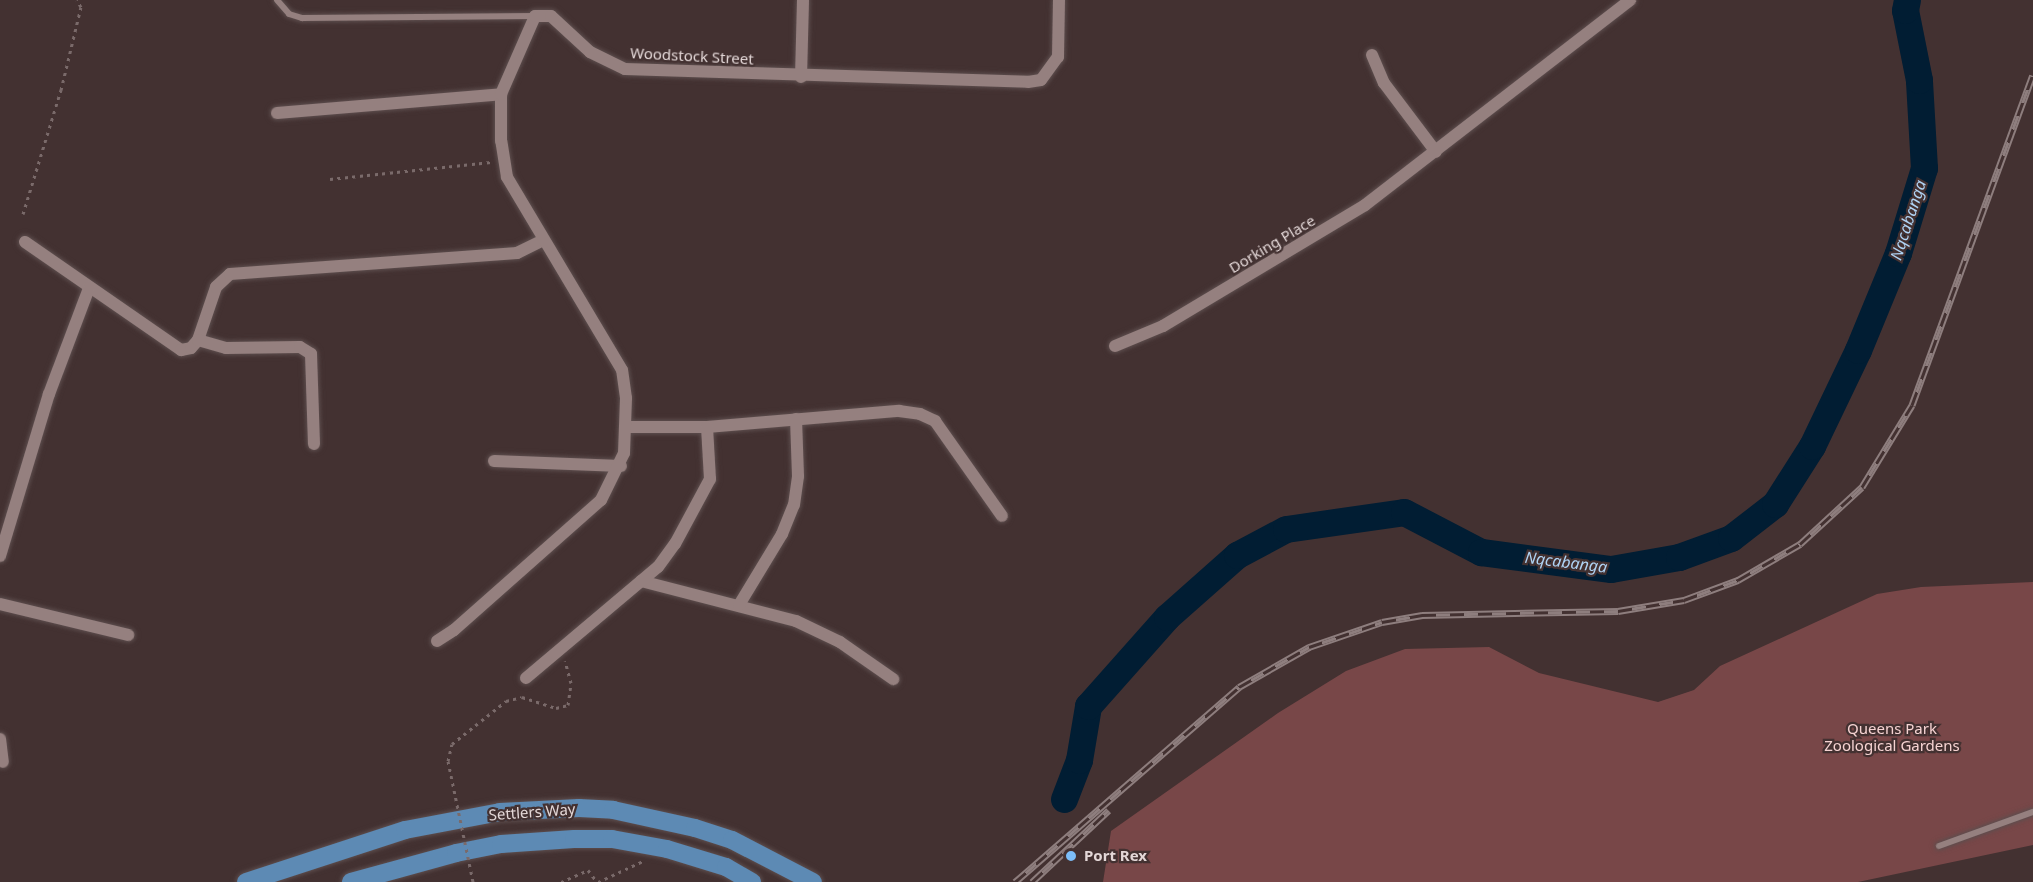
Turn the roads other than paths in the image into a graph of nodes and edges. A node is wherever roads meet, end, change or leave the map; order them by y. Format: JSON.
{"nodes":[{"id":1,"x":277,"y":0,"type":"edge"},
{"id":2,"x":547,"y":0,"type":"edge"},
{"id":3,"x":803,"y":0,"type":"edge"},
{"id":4,"x":1059,"y":0,"type":"edge"},
{"id":5,"x":1630,"y":0,"type":"edge"},
{"id":6,"x":541,"y":15,"type":"junction"},
{"id":7,"x":1372,"y":55,"type":"dead end"},
{"id":8,"x":801,"y":76,"type":"junction"},
{"id":9,"x":501,"y":94,"type":"junction"},
{"id":10,"x":277,"y":113,"type":"dead end"},
{"id":11,"x":1436,"y":152,"type":"junction"},
{"id":12,"x":542,"y":241,"type":"junction"},
{"id":13,"x":25,"y":242,"type":"dead end"},
{"id":14,"x":89,"y":288,"type":"junction"},
{"id":15,"x":198,"y":340,"type":"junction"},
{"id":16,"x":1115,"y":346,"type":"dead end"},
{"id":17,"x":796,"y":419,"type":"junction"},
{"id":18,"x":627,"y":427,"type":"junction"},
{"id":19,"x":707,"y":427,"type":"junction"},
{"id":20,"x":314,"y":444,"type":"dead end"},
{"id":21,"x":494,"y":462,"type":"dead end"},
{"id":22,"x":621,"y":466,"type":"junction"},
{"id":23,"x":1002,"y":516,"type":"dead end"},
{"id":24,"x":0,"y":556,"type":"edge"},
{"id":25,"x":641,"y":581,"type":"junction"},
{"id":26,"x":0,"y":604,"type":"edge"},
{"id":27,"x":739,"y":605,"type":"junction"},
{"id":28,"x":128,"y":635,"type":"dead end"},
{"id":29,"x":437,"y":641,"type":"dead end"},
{"id":30,"x":526,"y":678,"type":"dead end"},
{"id":31,"x":893,"y":678,"type":"dead end"},
{"id":32,"x":0,"y":739,"type":"edge"},
{"id":33,"x":3,"y":762,"type":"dead end"},
{"id":34,"x":2033,"y":812,"type":"edge"},
{"id":35,"x":1940,"y":846,"type":"dead end"},
{"id":36,"x":246,"y":882,"type":"edge"},
{"id":37,"x":351,"y":882,"type":"edge"},
{"id":38,"x":752,"y":882,"type":"edge"},
{"id":39,"x":813,"y":882,"type":"edge"}],
"edges":[{"from":1,"to":6,"type":"lane"},
{"from":2,"to":6,"type":"street"},
{"from":3,"to":8,"type":"street"},
{"from":4,"to":8,"type":"street","name":"Woodstock Street"},
{"from":5,"to":11,"type":"street","name":"Dorking Place"},
{"from":6,"to":8,"type":"street","name":"Woodstock Street"},
{"from":6,"to":9,"type":"street"},
{"from":7,"to":11,"type":"street"},
{"from":9,"to":10,"type":"street"},
{"from":9,"to":12,"type":"street"},
{"from":11,"to":16,"type":"street","name":"Dorking Place"},
{"from":12,"to":15,"type":"street"},
{"from":12,"to":18,"type":"street"},
{"from":13,"to":14,"type":"street"},
{"from":14,"to":15,"type":"street"},
{"from":14,"to":24,"type":"street"},
{"from":15,"to":20,"type":"street"},
{"from":17,"to":19,"type":"street"},
{"from":17,"to":23,"type":"street"},
{"from":17,"to":27,"type":"street"},
{"from":18,"to":19,"type":"street"},
{"from":18,"to":22,"type":"street"},
{"from":19,"to":25,"type":"street"},
{"from":21,"to":22,"type":"street"},
{"from":22,"to":29,"type":"street"},
{"from":25,"to":27,"type":"street"},
{"from":25,"to":30,"type":"street"},
{"from":26,"to":28,"type":"street"},
{"from":27,"to":31,"type":"street"},
{"from":32,"to":33,"type":"street"},
{"from":34,"to":35,"type":"lane"},
{"from":36,"to":39,"type":"main road","name":"Settlers Way"},
{"from":37,"to":38,"type":"main road","name":"Settlers Way"}]}
